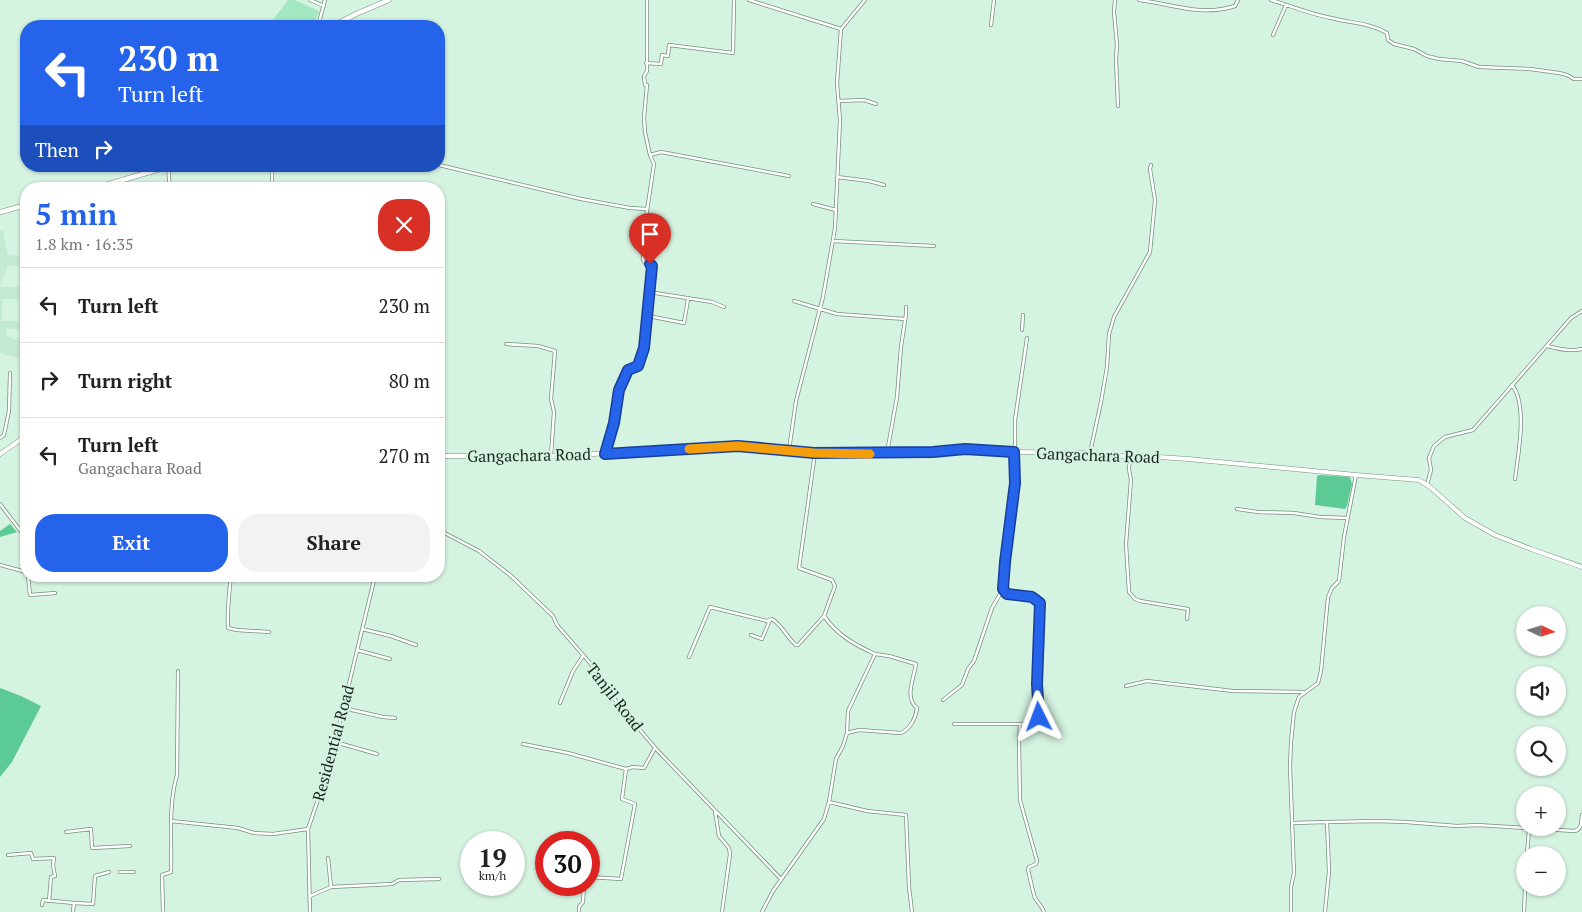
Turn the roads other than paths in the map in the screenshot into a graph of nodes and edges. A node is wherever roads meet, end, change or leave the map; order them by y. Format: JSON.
{"nodes":[{"id":1,"x":310,"y":0,"type":"edge"},
{"id":2,"x":325,"y":0,"type":"edge"},
{"id":3,"x":389,"y":0,"type":"edge"},
{"id":4,"x":647,"y":0,"type":"edge"},
{"id":5,"x":734,"y":0,"type":"edge"},
{"id":6,"x":749,"y":0,"type":"edge"},
{"id":7,"x":865,"y":0,"type":"edge"},
{"id":8,"x":994,"y":0,"type":"edge"},
{"id":9,"x":1115,"y":0,"type":"edge"},
{"id":10,"x":1139,"y":0,"type":"edge"},
{"id":11,"x":1238,"y":0,"type":"edge"},
{"id":12,"x":1271,"y":0,"type":"edge"},
{"id":13,"x":1149,"y":1,"type":"edge"},
{"id":14,"x":1286,"y":5,"type":"junction"},
{"id":15,"x":324,"y":6,"type":"junction"},
{"id":16,"x":320,"y":20,"type":"edge"},
{"id":17,"x":344,"y":20,"type":"edge"},
{"id":18,"x":991,"y":25,"type":"dead end"},
{"id":19,"x":841,"y":30,"type":"junction"},
{"id":20,"x":1273,"y":35,"type":"dead end"},
{"id":21,"x":646,"y":63,"type":"junction"},
{"id":22,"x":1582,"y":79,"type":"edge"},
{"id":23,"x":838,"y":101,"type":"junction"},
{"id":24,"x":876,"y":104,"type":"dead end"},
{"id":25,"x":1118,"y":106,"type":"dead end"},
{"id":26,"x":650,"y":155,"type":"junction"},
{"id":27,"x":1151,"y":165,"type":"dead end"},
{"id":28,"x":445,"y":166,"type":"edge"},
{"id":29,"x":152,"y":172,"type":"edge"},
{"id":30,"x":789,"y":176,"type":"dead end"},
{"id":31,"x":837,"y":177,"type":"junction"},
{"id":32,"x":116,"y":182,"type":"edge"},
{"id":33,"x":884,"y":185,"type":"dead end"},
{"id":34,"x":813,"y":204,"type":"dead end"},
{"id":35,"x":20,"y":207,"type":"edge"},
{"id":36,"x":647,"y":209,"type":"junction"},
{"id":37,"x":836,"y":210,"type":"junction"},
{"id":38,"x":0,"y":212,"type":"edge"},
{"id":39,"x":833,"y":241,"type":"junction"},
{"id":40,"x":934,"y":246,"type":"dead end"},
{"id":41,"x":649,"y":292,"type":"junction"},
{"id":42,"x":688,"y":299,"type":"junction"},
{"id":43,"x":794,"y":301,"type":"dead end"},
{"id":44,"x":724,"y":307,"type":"dead end"},
{"id":45,"x":906,"y":307,"type":"dead end"},
{"id":46,"x":820,"y":308,"type":"junction"},
{"id":47,"x":1582,"y":311,"type":"edge"},
{"id":48,"x":1024,"y":315,"type":"dead end"},
{"id":49,"x":648,"y":316,"type":"junction"},
{"id":50,"x":905,"y":320,"type":"junction"},
{"id":51,"x":1022,"y":330,"type":"dead end"},
{"id":52,"x":1027,"y":338,"type":"dead end"},
{"id":53,"x":506,"y":344,"type":"dead end"},
{"id":54,"x":1547,"y":346,"type":"junction"},
{"id":55,"x":1582,"y":349,"type":"edge"},
{"id":56,"x":10,"y":372,"type":"dead end"},
{"id":57,"x":1512,"y":385,"type":"junction"},
{"id":58,"x":0,"y":438,"type":"edge"},
{"id":59,"x":20,"y":440,"type":"edge"},
{"id":60,"x":789,"y":450,"type":"junction"},
{"id":61,"x":1,"y":451,"type":"edge"},
{"id":62,"x":1014,"y":452,"type":"junction"},
{"id":63,"x":814,"y":453,"type":"junction"},
{"id":64,"x":887,"y":453,"type":"junction"},
{"id":65,"x":1090,"y":453,"type":"junction"},
{"id":66,"x":605,"y":454,"type":"junction"},
{"id":67,"x":1130,"y":455,"type":"junction"},
{"id":68,"x":445,"y":456,"type":"edge"},
{"id":69,"x":551,"y":456,"type":"junction"},
{"id":70,"x":1356,"y":475,"type":"junction"},
{"id":71,"x":1515,"y":479,"type":"dead end"},
{"id":72,"x":1427,"y":485,"type":"junction"},
{"id":73,"x":0,"y":504,"type":"edge"},
{"id":74,"x":1237,"y":509,"type":"dead end"},
{"id":75,"x":1347,"y":518,"type":"junction"},
{"id":76,"x":20,"y":530,"type":"edge"},
{"id":77,"x":445,"y":533,"type":"edge"},
{"id":78,"x":0,"y":565,"type":"edge"},
{"id":79,"x":1582,"y":567,"type":"edge"},
{"id":80,"x":20,"y":570,"type":"edge"},
{"id":81,"x":29,"y":582,"type":"edge"},
{"id":82,"x":231,"y":582,"type":"edge"},
{"id":83,"x":374,"y":582,"type":"edge"},
{"id":84,"x":1003,"y":589,"type":"junction"},
{"id":85,"x":55,"y":592,"type":"dead end"},
{"id":86,"x":824,"y":616,"type":"junction"},
{"id":87,"x":771,"y":619,"type":"junction"},
{"id":88,"x":1187,"y":619,"type":"dead end"},
{"id":89,"x":362,"y":629,"type":"junction"},
{"id":90,"x":269,"y":632,"type":"dead end"},
{"id":91,"x":751,"y":635,"type":"dead end"},
{"id":92,"x":416,"y":645,"type":"dead end"},
{"id":93,"x":357,"y":650,"type":"junction"},
{"id":94,"x":875,"y":654,"type":"junction"},
{"id":95,"x":583,"y":656,"type":"junction"},
{"id":96,"x":689,"y":657,"type":"dead end"},
{"id":97,"x":390,"y":659,"type":"dead end"},
{"id":98,"x":178,"y":671,"type":"dead end"},
{"id":99,"x":1126,"y":686,"type":"dead end"},
{"id":100,"x":1305,"y":692,"type":"junction"},
{"id":101,"x":943,"y":700,"type":"dead end"},
{"id":102,"x":560,"y":703,"type":"dead end"},
{"id":103,"x":343,"y":708,"type":"junction"},
{"id":104,"x":395,"y":718,"type":"dead end"},
{"id":105,"x":954,"y":724,"type":"dead end"},
{"id":106,"x":1020,"y":724,"type":"junction"},
{"id":107,"x":847,"y":732,"type":"junction"},
{"id":108,"x":335,"y":742,"type":"junction"},
{"id":109,"x":523,"y":744,"type":"dead end"},
{"id":110,"x":656,"y":748,"type":"junction"},
{"id":111,"x":377,"y":754,"type":"dead end"},
{"id":112,"x":626,"y":769,"type":"junction"},
{"id":113,"x":829,"y":802,"type":"junction"},
{"id":114,"x":715,"y":811,"type":"junction"},
{"id":115,"x":1582,"y":816,"type":"edge"},
{"id":116,"x":171,"y":821,"type":"junction"},
{"id":117,"x":1327,"y":822,"type":"junction"},
{"id":118,"x":1293,"y":823,"type":"junction"},
{"id":119,"x":1516,"y":828,"type":"edge"},
{"id":120,"x":308,"y":829,"type":"junction"},
{"id":121,"x":1566,"y":831,"type":"edge"},
{"id":122,"x":66,"y":832,"type":"dead end"},
{"id":123,"x":130,"y":846,"type":"dead end"},
{"id":124,"x":8,"y":856,"type":"dead end"},
{"id":125,"x":328,"y":858,"type":"dead end"},
{"id":126,"x":109,"y":872,"type":"dead end"},
{"id":127,"x":120,"y":872,"type":"dead end"},
{"id":128,"x":134,"y":872,"type":"dead end"},
{"id":129,"x":600,"y":878,"type":"edge"},
{"id":130,"x":439,"y":879,"type":"dead end"},
{"id":131,"x":781,"y":879,"type":"junction"},
{"id":132,"x":331,"y":887,"type":"junction"},
{"id":133,"x":310,"y":896,"type":"junction"},
{"id":134,"x":584,"y":896,"type":"edge"},
{"id":135,"x":1525,"y":896,"type":"edge"},
{"id":136,"x":49,"y":901,"type":"junction"},
{"id":137,"x":74,"y":903,"type":"junction"},
{"id":138,"x":42,"y":905,"type":"dead end"},
{"id":139,"x":73,"y":912,"type":"edge"},
{"id":140,"x":163,"y":912,"type":"edge"},
{"id":141,"x":310,"y":912,"type":"edge"},
{"id":142,"x":579,"y":912,"type":"edge"},
{"id":143,"x":722,"y":912,"type":"edge"},
{"id":144,"x":762,"y":912,"type":"edge"},
{"id":145,"x":912,"y":912,"type":"edge"},
{"id":146,"x":1044,"y":912,"type":"edge"},
{"id":147,"x":1291,"y":912,"type":"edge"},
{"id":148,"x":1325,"y":912,"type":"edge"},
{"id":149,"x":1524,"y":912,"type":"edge"}],
"edges":[{"from":1,"to":15,"type":"street"},
{"from":2,"to":15,"type":"street"},
{"from":3,"to":17,"type":"highway"},
{"from":4,"to":21,"type":"street"},
{"from":5,"to":21,"type":"street"},
{"from":6,"to":19,"type":"street"},
{"from":7,"to":19,"type":"street"},
{"from":8,"to":18,"type":"street"},
{"from":9,"to":25,"type":"street"},
{"from":10,"to":13,"type":"street"},
{"from":11,"to":13,"type":"street"},
{"from":12,"to":14,"type":"street"},
{"from":14,"to":20,"type":"street"},
{"from":14,"to":22,"type":"street"},
{"from":15,"to":16,"type":"street"},
{"from":19,"to":23,"type":"street"},
{"from":21,"to":26,"type":"street"},
{"from":23,"to":24,"type":"street"},
{"from":23,"to":31,"type":"street"},
{"from":26,"to":30,"type":"street"},
{"from":26,"to":36,"type":"street"},
{"from":27,"to":65,"type":"street"},
{"from":28,"to":36,"type":"street"},
{"from":29,"to":32,"type":"highway"},
{"from":31,"to":33,"type":"street"},
{"from":31,"to":37,"type":"street"},
{"from":34,"to":37,"type":"street"},
{"from":35,"to":38,"type":"highway"},
{"from":36,"to":41,"type":"street"},
{"from":37,"to":39,"type":"street"},
{"from":39,"to":40,"type":"street"},
{"from":39,"to":46,"type":"street"},
{"from":41,"to":42,"type":"street"},
{"from":41,"to":49,"type":"street"},
{"from":42,"to":44,"type":"street"},
{"from":42,"to":49,"type":"street"},
{"from":43,"to":46,"type":"street"},
{"from":45,"to":50,"type":"street"},
{"from":46,"to":50,"type":"street"},
{"from":46,"to":60,"type":"street"},
{"from":47,"to":54,"type":"street"},
{"from":48,"to":51,"type":"street"},
{"from":49,"to":66,"type":"street"},
{"from":50,"to":64,"type":"street"},
{"from":52,"to":62,"type":"street"},
{"from":53,"to":69,"type":"street"},
{"from":54,"to":55,"type":"street"},
{"from":54,"to":57,"type":"street"},
{"from":56,"to":58,"type":"street"},
{"from":57,"to":71,"type":"street"},
{"from":57,"to":72,"type":"street"},
{"from":59,"to":61,"type":"main road"},
{"from":60,"to":63,"type":"main road","name":"Gangachara Road"},
{"from":60,"to":66,"type":"main road","name":"Gangachara Road"},
{"from":62,"to":64,"type":"main road","name":"Gangachara Road"},
{"from":62,"to":65,"type":"main road","name":"Gangachara Road"},
{"from":62,"to":84,"type":"street"},
{"from":63,"to":64,"type":"main road","name":"Gangachara Road"},
{"from":63,"to":86,"type":"street"},
{"from":65,"to":67,"type":"main road","name":"Gangachara Road"},
{"from":66,"to":69,"type":"main road","name":"Gangachara Road"},
{"from":67,"to":70,"type":"main road","name":"Gangachara Road"},
{"from":67,"to":88,"type":"street"},
{"from":68,"to":69,"type":"main road","name":"Gangachara Road"},
{"from":70,"to":72,"type":"main road","name":"Gangachara Road"},
{"from":70,"to":75,"type":"street"},
{"from":72,"to":79,"type":"main road","name":"Gangachara Road"},
{"from":73,"to":76,"type":"street"},
{"from":74,"to":75,"type":"street"},
{"from":75,"to":100,"type":"street"},
{"from":77,"to":95,"type":"street","name":"Tanjil Road"},
{"from":78,"to":80,"type":"street"},
{"from":81,"to":85,"type":"street"},
{"from":82,"to":90,"type":"street"},
{"from":83,"to":89,"type":"street","name":"Residential Road"},
{"from":84,"to":101,"type":"street"},
{"from":84,"to":106,"type":"street"},
{"from":86,"to":87,"type":"street"},
{"from":86,"to":94,"type":"street"},
{"from":87,"to":91,"type":"street"},
{"from":87,"to":96,"type":"street"},
{"from":89,"to":92,"type":"street"},
{"from":89,"to":93,"type":"street","name":"Residential Road"},
{"from":93,"to":97,"type":"street"},
{"from":93,"to":103,"type":"street","name":"Residential Road"},
{"from":94,"to":107,"type":"street"},
{"from":94,"to":107,"type":"street"},
{"from":95,"to":102,"type":"street"},
{"from":95,"to":110,"type":"street","name":"Tanjil Road"},
{"from":98,"to":116,"type":"street"},
{"from":99,"to":100,"type":"street"},
{"from":100,"to":118,"type":"street"},
{"from":103,"to":104,"type":"street"},
{"from":103,"to":108,"type":"street","name":"Residential Road"},
{"from":105,"to":106,"type":"street"},
{"from":106,"to":146,"type":"street"},
{"from":107,"to":113,"type":"street"},
{"from":108,"to":111,"type":"street"},
{"from":108,"to":120,"type":"street","name":"Residential Road"},
{"from":109,"to":112,"type":"street"},
{"from":110,"to":112,"type":"street"},
{"from":110,"to":114,"type":"street","name":"Tanjil Road"},
{"from":112,"to":129,"type":"street"},
{"from":113,"to":131,"type":"street"},
{"from":113,"to":145,"type":"street"},
{"from":114,"to":131,"type":"street","name":"Tanjil Road"},
{"from":114,"to":143,"type":"street"},
{"from":115,"to":121,"type":"street"},
{"from":116,"to":120,"type":"street"},
{"from":116,"to":140,"type":"street"},
{"from":117,"to":118,"type":"street"},
{"from":117,"to":119,"type":"street"},
{"from":117,"to":148,"type":"street"},
{"from":118,"to":147,"type":"street"},
{"from":120,"to":133,"type":"street","name":"Residential Road"},
{"from":122,"to":123,"type":"street"},
{"from":124,"to":136,"type":"street"},
{"from":125,"to":132,"type":"street"},
{"from":126,"to":137,"type":"street"},
{"from":127,"to":128,"type":"street"},
{"from":130,"to":132,"type":"street"},
{"from":131,"to":144,"type":"street"},
{"from":132,"to":133,"type":"street"},
{"from":133,"to":141,"type":"street","name":"Residential Road"},
{"from":134,"to":142,"type":"street"},
{"from":135,"to":149,"type":"street"},
{"from":136,"to":137,"type":"street"},
{"from":136,"to":138,"type":"street"},
{"from":137,"to":139,"type":"street"}]}
